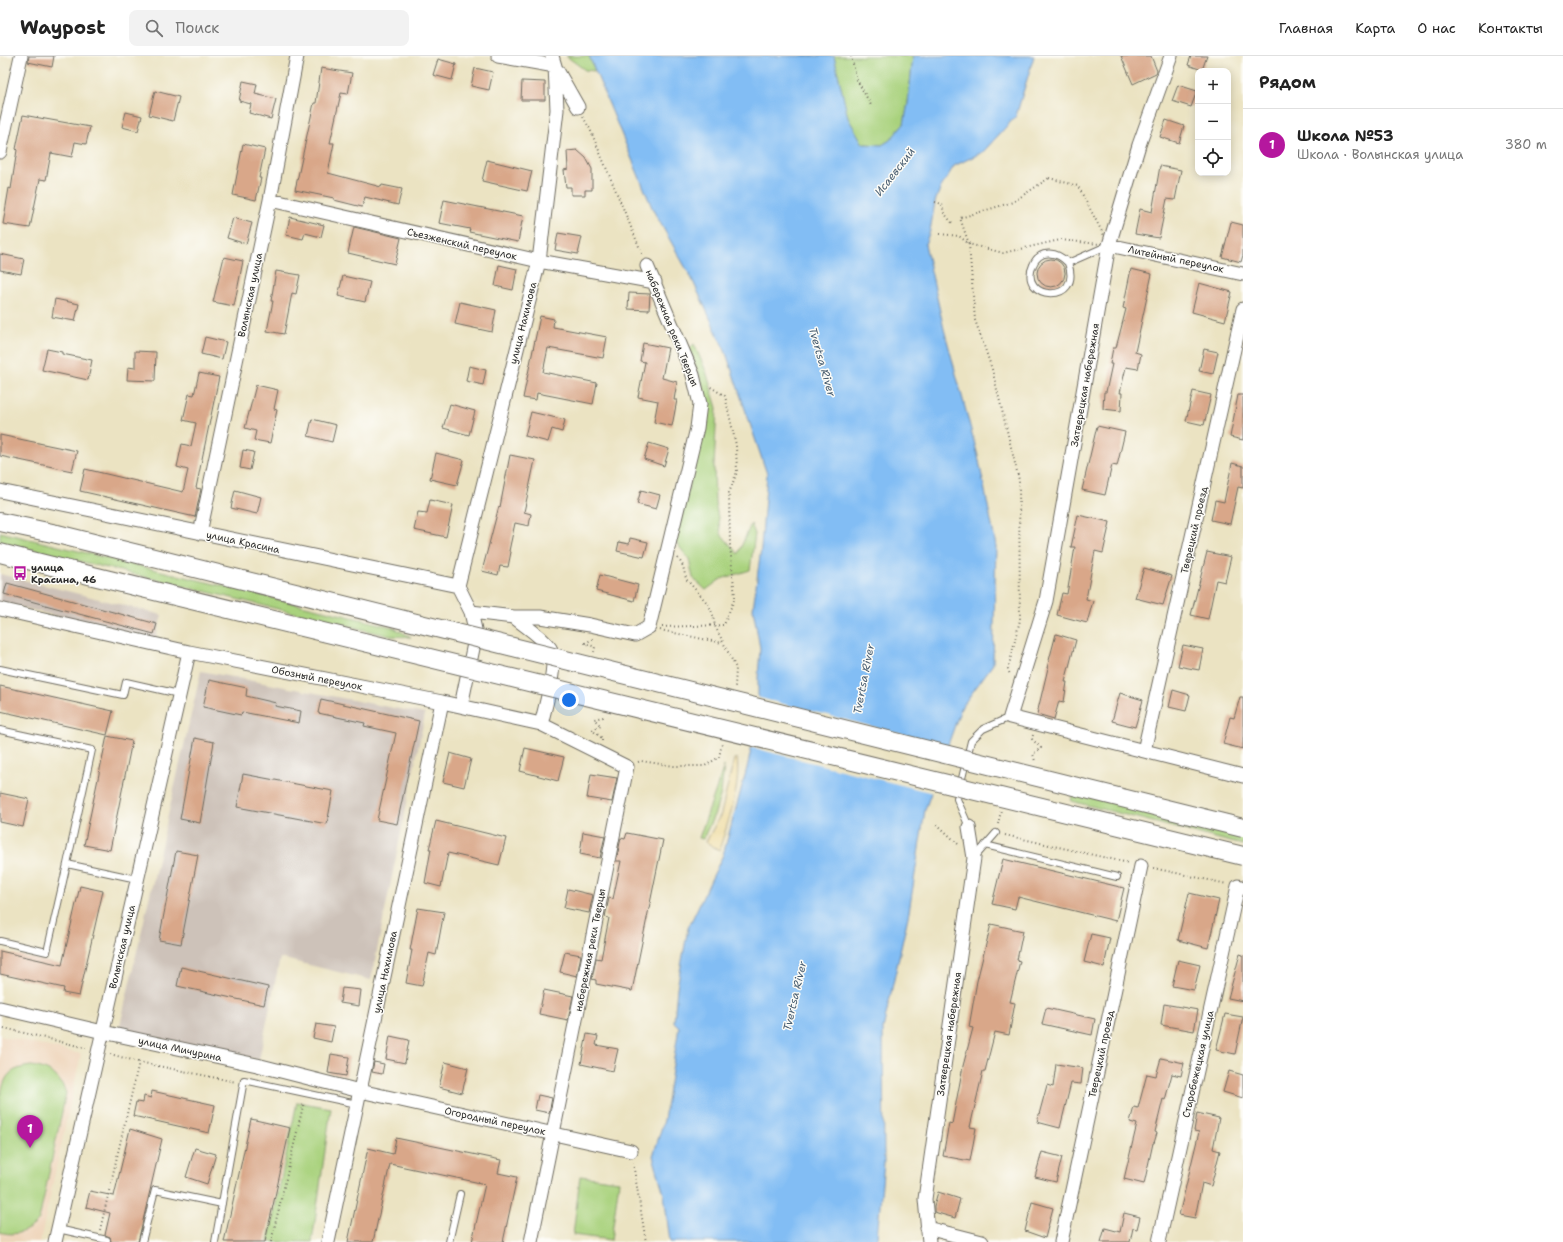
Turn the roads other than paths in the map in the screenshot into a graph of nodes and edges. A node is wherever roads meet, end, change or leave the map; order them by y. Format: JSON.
{"nodes":[{"id":1,"x":21,"y":56,"type":"edge"},
{"id":2,"x":297,"y":56,"type":"edge"},
{"id":3,"x":498,"y":56,"type":"edge"},
{"id":4,"x":1171,"y":56,"type":"edge"},
{"id":5,"x":554,"y":61,"type":"edge"},
{"id":6,"x":578,"y":107,"type":"road end"},
{"id":7,"x":0,"y":152,"type":"edge"},
{"id":8,"x":270,"y":200,"type":"junction"},
{"id":9,"x":1109,"y":244,"type":"junction"},
{"id":10,"x":539,"y":261,"type":"junction"},
{"id":11,"x":1068,"y":263,"type":"junction"},
{"id":12,"x":647,"y":266,"type":"road end"},
{"id":13,"x":1243,"y":274,"type":"edge"},
{"id":14,"x":655,"y":282,"type":"junction"},
{"id":15,"x":1243,"y":309,"type":"edge"},
{"id":16,"x":0,"y":491,"type":"edge"},
{"id":17,"x":0,"y":522,"type":"edge"},
{"id":18,"x":200,"y":533,"type":"junction"},
{"id":19,"x":0,"y":553,"type":"edge"},
{"id":20,"x":458,"y":586,"type":"junction"},
{"id":21,"x":0,"y":609,"type":"edge"},
{"id":22,"x":471,"y":612,"type":"junction"},
{"id":23,"x":514,"y":617,"type":"junction"},
{"id":24,"x":189,"y":652,"type":"junction"},
{"id":25,"x":0,"y":669,"type":"edge"},
{"id":26,"x":179,"y":694,"type":"junction"},
{"id":27,"x":442,"y":702,"type":"junction"},
{"id":28,"x":461,"y":706,"type":"junction"},
{"id":29,"x":1010,"y":717,"type":"junction"},
{"id":30,"x":541,"y":724,"type":"junction"},
{"id":31,"x":0,"y":730,"type":"edge"},
{"id":32,"x":1144,"y":751,"type":"junction"},
{"id":33,"x":627,"y":767,"type":"joint"},
{"id":34,"x":1243,"y":776,"type":"edge"},
{"id":35,"x":969,"y":827,"type":"joint"},
{"id":36,"x":1243,"y":828,"type":"edge"},
{"id":37,"x":996,"y":833,"type":"road end"},
{"id":38,"x":985,"y":845,"type":"junction"},
{"id":39,"x":1243,"y":856,"type":"edge"},
{"id":40,"x":974,"y":858,"type":"junction"},
{"id":41,"x":67,"y":864,"type":"junction"},
{"id":42,"x":1141,"y":866,"type":"road end"},
{"id":43,"x":1117,"y":877,"type":"dead end"},
{"id":44,"x":137,"y":879,"type":"junction"},
{"id":45,"x":1240,"y":887,"type":"edge"},
{"id":46,"x":0,"y":941,"type":"edge"},
{"id":47,"x":0,"y":1008,"type":"edge"},
{"id":48,"x":102,"y":1032,"type":"junction"},
{"id":49,"x":360,"y":1091,"type":"junction"},
{"id":50,"x":357,"y":1104,"type":"junction"},
{"id":51,"x":553,"y":1134,"type":"junction"},
{"id":52,"x":631,"y":1152,"type":"road end"},
{"id":53,"x":460,"y":1194,"type":"dead end"},
{"id":54,"x":222,"y":1204,"type":"junction"},
{"id":55,"x":927,"y":1228,"type":"junction"},
{"id":56,"x":56,"y":1236,"type":"edge"},
{"id":57,"x":107,"y":1240,"type":"dead end"},
{"id":58,"x":142,"y":1242,"type":"edge"},
{"id":59,"x":215,"y":1242,"type":"edge"},
{"id":60,"x":328,"y":1242,"type":"edge"},
{"id":61,"x":449,"y":1242,"type":"edge"},
{"id":62,"x":531,"y":1242,"type":"edge"},
{"id":63,"x":929,"y":1242,"type":"edge"},
{"id":64,"x":982,"y":1242,"type":"edge"},
{"id":65,"x":1061,"y":1242,"type":"edge"},
{"id":66,"x":1159,"y":1242,"type":"edge"}],
"edges":[{"from":1,"to":7,"type":"street"},
{"from":2,"to":8,"type":"street","name":"Волынская улица"},
{"from":3,"to":5,"type":"street"},
{"from":4,"to":9,"type":"street","name":"Затверецкая набережная"},
{"from":5,"to":6,"type":"street"},
{"from":5,"to":10,"type":"street","name":"улица Нахимова"},
{"from":8,"to":10,"type":"street","name":"Съезженский переулок"},
{"from":8,"to":18,"type":"street","name":"Волынская улица"},
{"from":9,"to":11,"type":"lane"},
{"from":9,"to":13,"type":"street","name":"Литейный переулок"},
{"from":9,"to":29,"type":"street","name":"Затверецкая набережная"},
{"from":10,"to":14,"type":"street","name":"Съезженский переулок"},
{"from":10,"to":20,"type":"street","name":"улица Нахимова"},
{"from":11,"to":11,"type":"lane"},
{"from":12,"to":14,"type":"street","name":"набережная реки Тверцы"},
{"from":14,"to":23,"type":"street","name":"набережная реки Тверцы"},
{"from":15,"to":32,"type":"street","name":"Тверецкий проезд"},
{"from":16,"to":18,"type":"street","name":"улица Красина"},
{"from":17,"to":36,"type":"main road","bridge":true},
{"from":18,"to":20,"type":"street","name":"улица Красина"},
{"from":19,"to":39,"type":"main road","bridge":true},
{"from":20,"to":22,"type":"street"},
{"from":21,"to":24,"type":"street","name":"Обозный переулок"},
{"from":22,"to":23,"type":"street"},
{"from":22,"to":28,"type":"street"},
{"from":23,"to":30,"type":"street"},
{"from":24,"to":26,"type":"street","name":"Волынская улица"},
{"from":24,"to":27,"type":"street","name":"Обозный переулок"},
{"from":25,"to":26,"type":"lane"},
{"from":26,"to":44,"type":"street","name":"Волынская улица"},
{"from":27,"to":28,"type":"street","name":"Обозный переулок"},
{"from":27,"to":49,"type":"street","name":"улица Нахимова"},
{"from":28,"to":30,"type":"street","name":"Обозный переулок"},
{"from":29,"to":32,"type":"street"},
{"from":29,"to":35,"type":"lane"},
{"from":30,"to":33,"type":"street","name":"Обозный переулок"},
{"from":31,"to":41,"type":"lane"},
{"from":32,"to":34,"type":"street"},
{"from":33,"to":51,"type":"street","name":"набережная реки Тверцы"},
{"from":35,"to":40,"type":"street","name":"Затверецкая набережная"},
{"from":37,"to":38,"type":"lane"},
{"from":38,"to":40,"type":"lane"},
{"from":38,"to":43,"type":"lane"},
{"from":40,"to":55,"type":"street","name":"Затверецкая набережная"},
{"from":41,"to":44,"type":"lane"},
{"from":41,"to":46,"type":"lane"},
{"from":42,"to":65,"type":"street","name":"Тверецкий проезд"},
{"from":44,"to":48,"type":"street","name":"Волынская улица"},
{"from":45,"to":66,"type":"street","name":"Старобежецкая улица"},
{"from":47,"to":48,"type":"street","name":"улица Мичурина"},
{"from":48,"to":49,"type":"street","name":"улица Мичурина"},
{"from":48,"to":56,"type":"street","name":"Волынская улица"},
{"from":49,"to":50,"type":"street","name":"улица Нахимова"},
{"from":49,"to":51,"type":"street","name":"Огородный переулок"},
{"from":50,"to":54,"type":"lane"},
{"from":50,"to":60,"type":"street","name":"улица Нахимова"},
{"from":51,"to":52,"type":"street","name":"Огородный переулок"},
{"from":51,"to":62,"type":"street","name":"набережная реки Тверцы"},
{"from":53,"to":61,"type":"lane"},
{"from":54,"to":58,"type":"lane"},
{"from":54,"to":59,"type":"lane"},
{"from":55,"to":63,"type":"street","name":"Затверецкая набережная"},
{"from":55,"to":64,"type":"street"},
{"from":56,"to":57,"type":"lane"}]}
